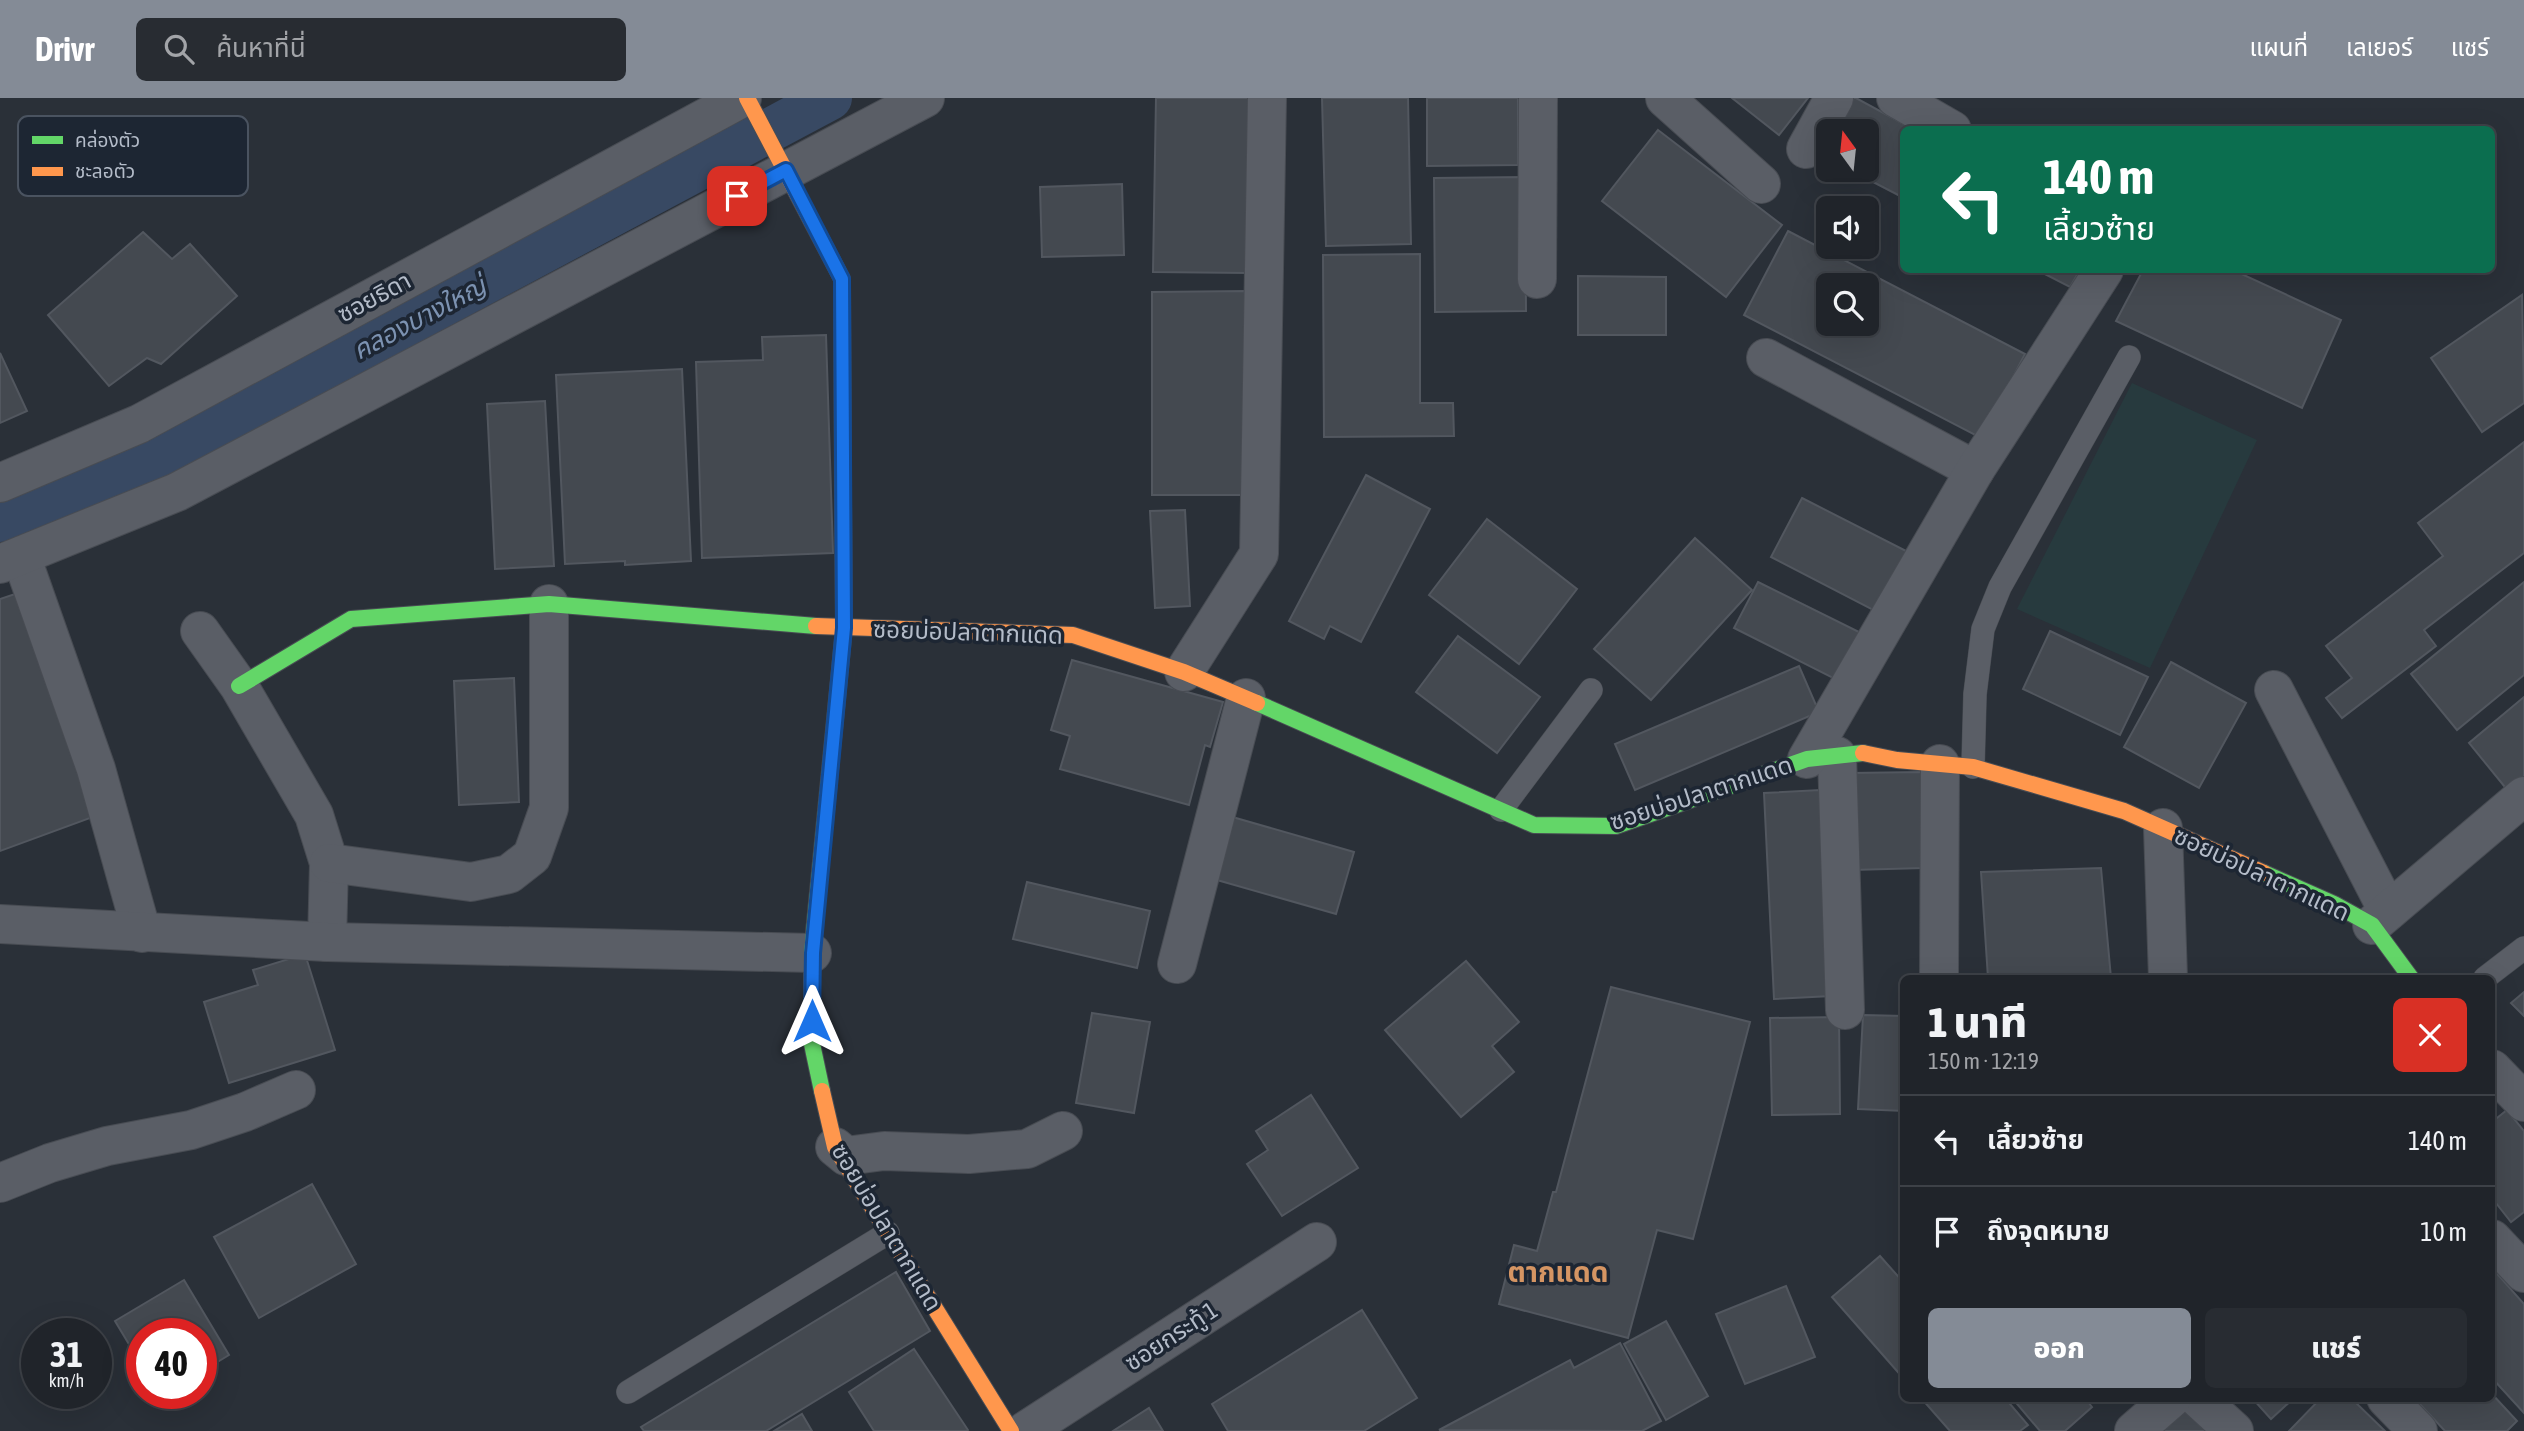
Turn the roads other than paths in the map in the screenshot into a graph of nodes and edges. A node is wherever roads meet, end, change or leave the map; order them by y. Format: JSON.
{"nodes":[{"id":1,"x":745,"y":98,"type":"edge"},
{"id":2,"x":925,"y":98,"type":"edge"},
{"id":3,"x":1267,"y":98,"type":"edge"},
{"id":4,"x":1538,"y":98,"type":"edge"},
{"id":5,"x":1665,"y":98,"type":"edge"},
{"id":6,"x":1834,"y":98,"type":"edge"},
{"id":7,"x":1896,"y":98,"type":"edge"},
{"id":8,"x":1945,"y":126,"type":"edge"},
{"id":9,"x":1806,"y":149,"type":"dead end"},
{"id":10,"x":786,"y":170,"type":"junction"},
{"id":11,"x":1761,"y":184,"type":"dead end"},
{"id":12,"x":2102,"y":273,"type":"edge"},
{"id":13,"x":1537,"y":279,"type":"dead end"},
{"id":14,"x":2129,"y":357,"type":"dead end"},
{"id":15,"x":1766,"y":358,"type":"dead end"},
{"id":16,"x":1975,"y":470,"type":"junction"},
{"id":17,"x":0,"y":483,"type":"edge"},
{"id":18,"x":10,"y":560,"type":"edge"},
{"id":19,"x":548,"y":604,"type":"junction"},
{"id":20,"x":844,"y":628,"type":"junction"},
{"id":21,"x":200,"y":631,"type":"dead end"},
{"id":22,"x":1184,"y":673,"type":"junction"},
{"id":23,"x":239,"y":686,"type":"junction"},
{"id":24,"x":1591,"y":690,"type":"dead end"},
{"id":25,"x":2274,"y":690,"type":"dead end"},
{"id":26,"x":1246,"y":698,"type":"junction"},
{"id":27,"x":1822,"y":758,"type":"junction"},
{"id":28,"x":1956,"y":766,"type":"junction"},
{"id":29,"x":2524,"y":796,"type":"edge"},
{"id":30,"x":1501,"y":810,"type":"junction"},
{"id":31,"x":2163,"y":828,"type":"junction"},
{"id":32,"x":329,"y":863,"type":"junction"},
{"id":33,"x":2380,"y":918,"type":"junction"},
{"id":34,"x":0,"y":924,"type":"edge"},
{"id":35,"x":142,"y":933,"type":"junction"},
{"id":36,"x":327,"y":942,"type":"junction"},
{"id":37,"x":2524,"y":948,"type":"edge"},
{"id":38,"x":813,"y":953,"type":"junction"},
{"id":39,"x":1177,"y":964,"type":"dead end"},
{"id":40,"x":1939,"y":975,"type":"edge"},
{"id":41,"x":2168,"y":975,"type":"edge"},
{"id":42,"x":2409,"y":975,"type":"edge"},
{"id":43,"x":2489,"y":975,"type":"edge"},
{"id":44,"x":1844,"y":1010,"type":"dead end"},
{"id":45,"x":2495,"y":1072,"type":"edge"},
{"id":46,"x":296,"y":1090,"type":"dead end"},
{"id":47,"x":2524,"y":1102,"type":"edge"},
{"id":48,"x":1063,"y":1131,"type":"dead end"},
{"id":49,"x":835,"y":1147,"type":"junction"},
{"id":50,"x":0,"y":1184,"type":"edge"},
{"id":51,"x":888,"y":1233,"type":"junction"},
{"id":52,"x":1317,"y":1242,"type":"dead end"},
{"id":53,"x":2495,"y":1242,"type":"edge"},
{"id":54,"x":2524,"y":1273,"type":"edge"},
{"id":55,"x":628,"y":1392,"type":"dead end"},
{"id":56,"x":2167,"y":1402,"type":"edge"},
{"id":57,"x":2202,"y":1402,"type":"edge"},
{"id":58,"x":2390,"y":1402,"type":"edge"},
{"id":59,"x":1011,"y":1431,"type":"edge"},
{"id":60,"x":1025,"y":1431,"type":"edge"},
{"id":61,"x":2134,"y":1431,"type":"edge"},
{"id":62,"x":2234,"y":1431,"type":"edge"},
{"id":63,"x":2418,"y":1431,"type":"edge"}],
"edges":[{"from":1,"to":10,"type":"street","name":"ซอยบ่อปลาตากแดด"},
{"from":1,"to":17,"type":"street","name":"ซอยธิดา"},
{"from":2,"to":10,"type":"street"},
{"from":3,"to":22,"type":"street"},
{"from":4,"to":13,"type":"street"},
{"from":5,"to":11,"type":"street"},
{"from":6,"to":9,"type":"street"},
{"from":7,"to":8,"type":"street"},
{"from":10,"to":18,"type":"street"},
{"from":10,"to":20,"type":"street","name":"ซอยบ่อปลาตากแดด"},
{"from":12,"to":16,"type":"street"},
{"from":14,"to":28,"type":"lane"},
{"from":15,"to":16,"type":"street"},
{"from":16,"to":27,"type":"street"},
{"from":18,"to":35,"type":"street"},
{"from":19,"to":20,"type":"street"},
{"from":19,"to":23,"type":"street"},
{"from":19,"to":32,"type":"street"},
{"from":20,"to":22,"type":"street","name":"ซอยบ่อปลาตากแดด"},
{"from":20,"to":38,"type":"street","name":"ซอยบ่อปลาตากแดด"},
{"from":21,"to":23,"type":"street"},
{"from":22,"to":26,"type":"street","name":"ซอยบ่อปลาตากแดด"},
{"from":23,"to":32,"type":"street"},
{"from":24,"to":30,"type":"lane"},
{"from":25,"to":33,"type":"street"},
{"from":26,"to":30,"type":"street","name":"ซอยบ่อปลาตากแดด"},
{"from":26,"to":39,"type":"street"},
{"from":27,"to":28,"type":"street","name":"ซอยบ่อปลาตากแดด"},
{"from":27,"to":30,"type":"street","name":"ซอยบ่อปลาตากแดด"},
{"from":27,"to":44,"type":"street"},
{"from":28,"to":31,"type":"street","name":"ซอยบ่อปลาตากแดด"},
{"from":28,"to":40,"type":"street"},
{"from":29,"to":33,"type":"street"},
{"from":31,"to":33,"type":"street","name":"ซอยบ่อปลาตากแดด"},
{"from":31,"to":41,"type":"street"},
{"from":32,"to":36,"type":"street"},
{"from":33,"to":42,"type":"street","name":"ซอยบ่อปลาตากแดด"},
{"from":34,"to":35,"type":"street"},
{"from":35,"to":36,"type":"street"},
{"from":36,"to":38,"type":"street"},
{"from":37,"to":43,"type":"lane"},
{"from":38,"to":49,"type":"street","name":"ซอยบ่อปลาตากแดด"},
{"from":45,"to":47,"type":"street"},
{"from":46,"to":50,"type":"street"},
{"from":48,"to":49,"type":"street"},
{"from":49,"to":51,"type":"street","name":"ซอยบ่อปลาตากแดด"},
{"from":51,"to":55,"type":"lane"},
{"from":51,"to":59,"type":"street","name":"ซอยบ่อปลาตากแดด"},
{"from":52,"to":60,"type":"street","name":"ซอยกระทู้ 1"},
{"from":53,"to":54,"type":"street"},
{"from":56,"to":61,"type":"street"},
{"from":57,"to":62,"type":"street"},
{"from":58,"to":63,"type":"street"}]}
